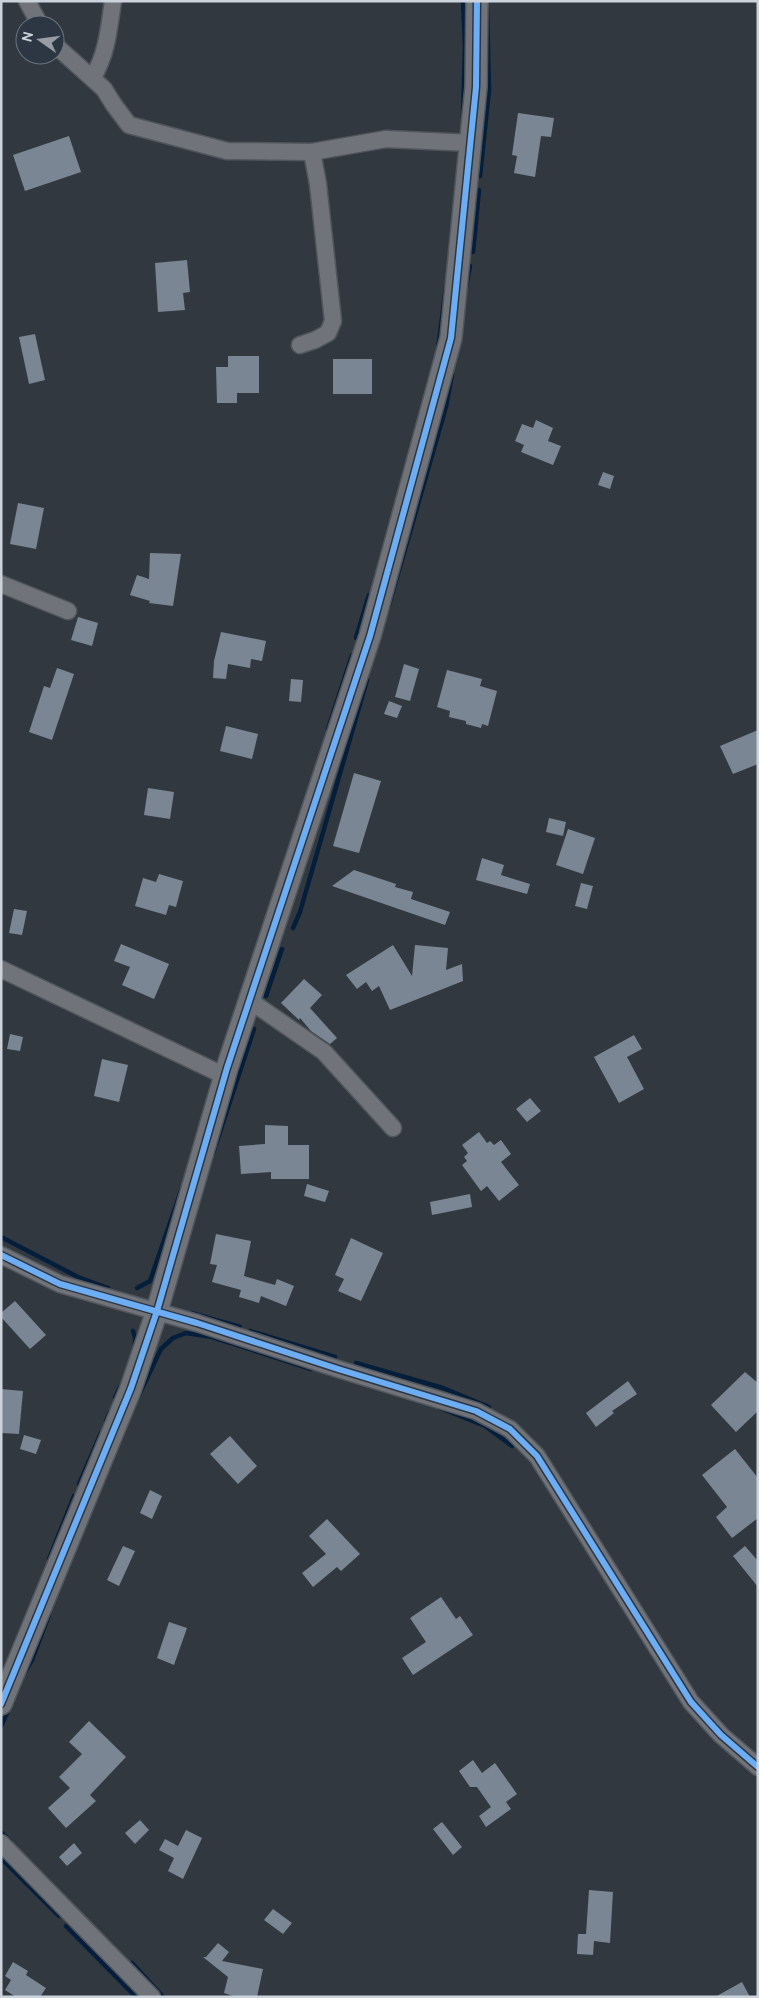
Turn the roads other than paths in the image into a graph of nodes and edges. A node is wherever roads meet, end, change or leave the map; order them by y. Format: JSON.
{"nodes":[{"id":1,"x":27,"y":1,"type":"edge"},
{"id":2,"x":113,"y":1,"type":"edge"},
{"id":3,"x":477,"y":1,"type":"edge"},
{"id":4,"x":35,"y":15,"type":"edge"},
{"id":5,"x":65,"y":54,"type":"edge"},
{"id":6,"x":93,"y":77,"type":"junction"},
{"id":7,"x":471,"y":143,"type":"junction"},
{"id":8,"x":312,"y":152,"type":"junction"},
{"id":9,"x":300,"y":345,"type":"dead end"},
{"id":10,"x":1,"y":584,"type":"edge"},
{"id":11,"x":68,"y":611,"type":"dead end"},
{"id":12,"x":1,"y":969,"type":"edge"},
{"id":13,"x":249,"y":1000,"type":"junction"},
{"id":14,"x":225,"y":1076,"type":"junction"},
{"id":15,"x":393,"y":1128,"type":"dead end"},
{"id":16,"x":1,"y":1255,"type":"edge"},
{"id":17,"x":157,"y":1311,"type":"junction"},
{"id":18,"x":1,"y":1704,"type":"edge"},
{"id":19,"x":758,"y":1767,"type":"edge"},
{"id":20,"x":1,"y":1843,"type":"edge"},
{"id":21,"x":152,"y":1997,"type":"edge"}],
"edges":[{"from":1,"to":4,"type":"street"},
{"from":2,"to":6,"type":"street"},
{"from":3,"to":7,"type":"street"},
{"from":5,"to":6,"type":"street"},
{"from":6,"to":8,"type":"street"},
{"from":7,"to":8,"type":"street"},
{"from":7,"to":13,"type":"street"},
{"from":8,"to":9,"type":"street"},
{"from":10,"to":11,"type":"street"},
{"from":12,"to":14,"type":"street"},
{"from":13,"to":14,"type":"street"},
{"from":13,"to":15,"type":"street"},
{"from":14,"to":17,"type":"street"},
{"from":16,"to":17,"type":"street"},
{"from":17,"to":18,"type":"street"},
{"from":17,"to":19,"type":"street"},
{"from":20,"to":21,"type":"street"}]}
